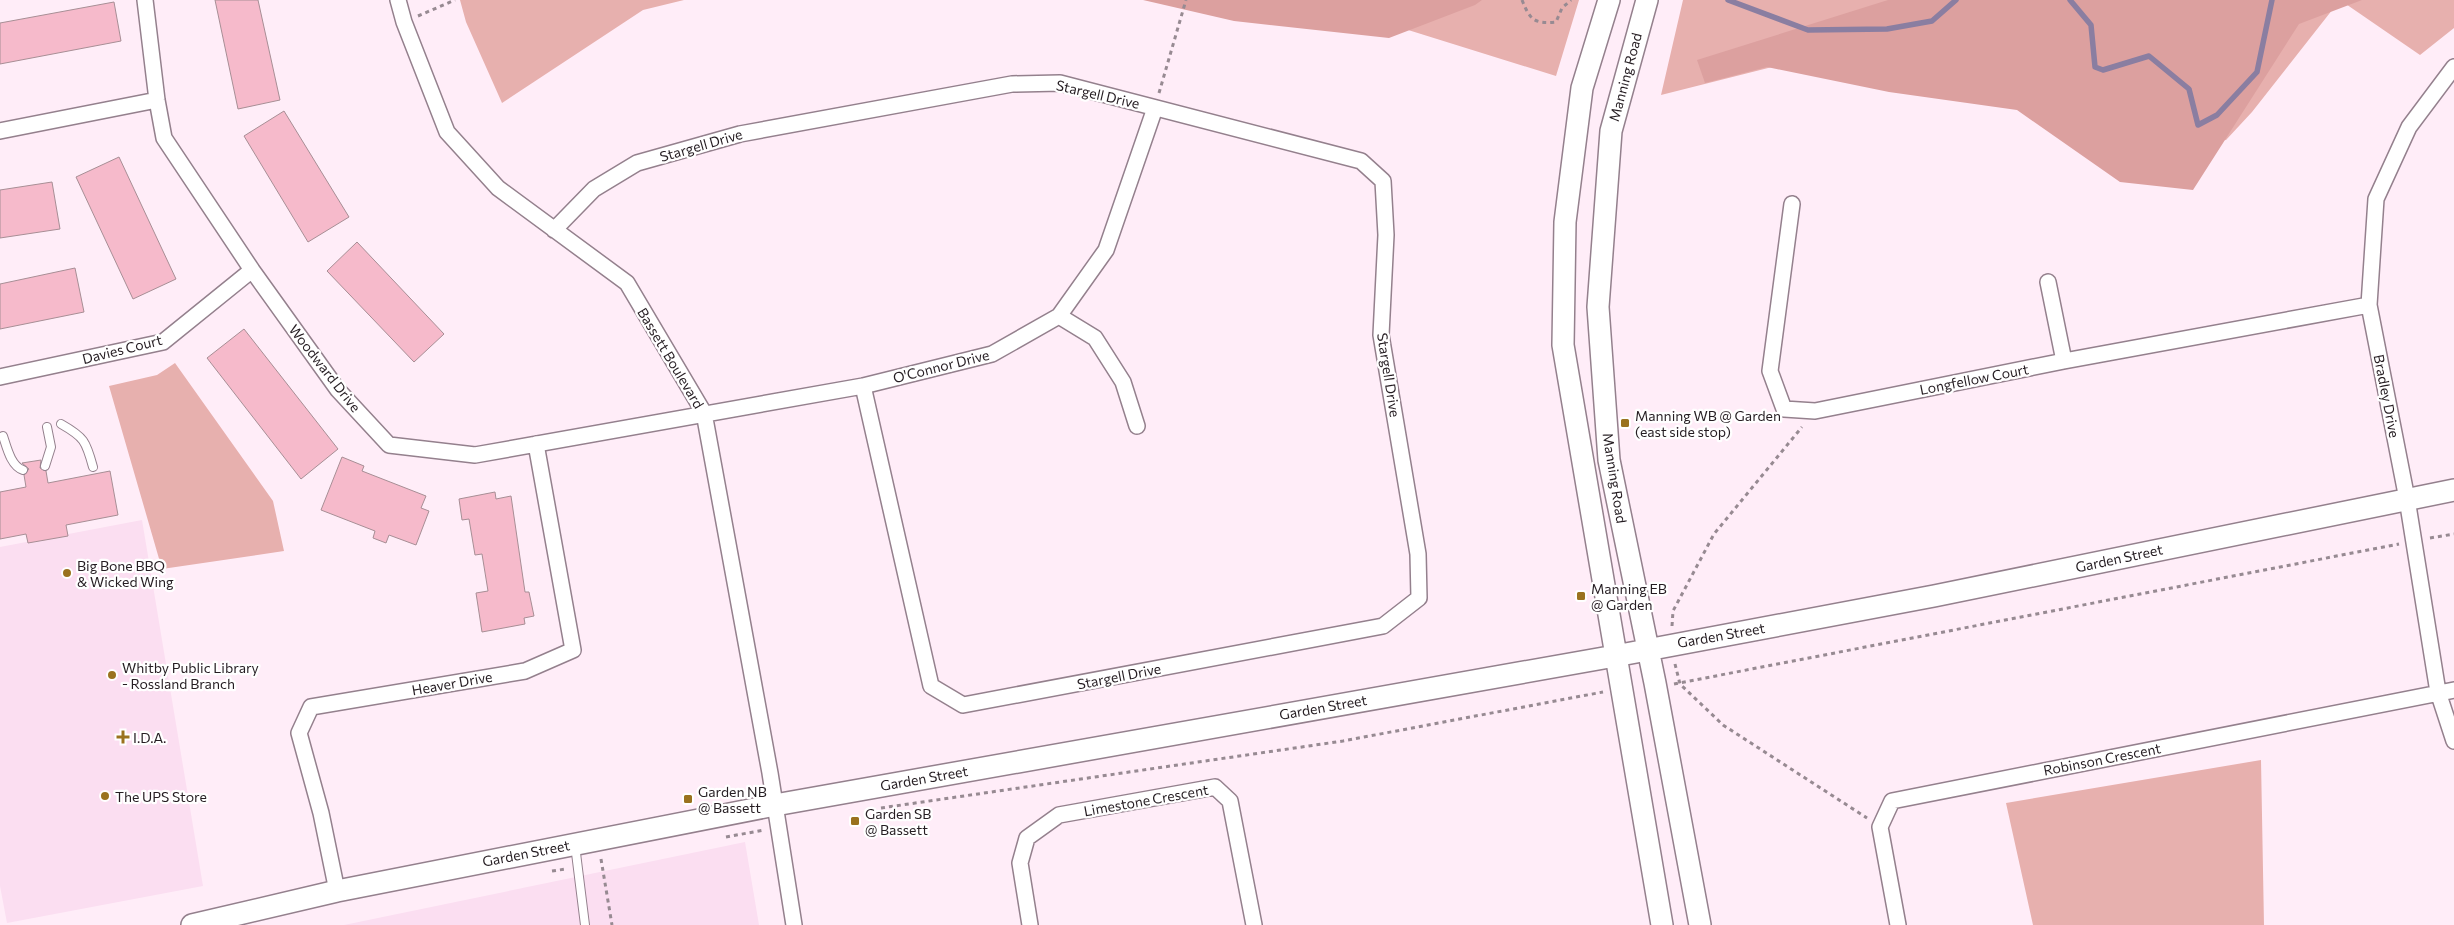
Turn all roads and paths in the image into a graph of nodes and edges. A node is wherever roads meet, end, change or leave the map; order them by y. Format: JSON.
{"nodes":[{"id":1,"x":145,"y":0,"type":"edge"},
{"id":2,"x":398,"y":0,"type":"edge"},
{"id":3,"x":455,"y":0,"type":"edge"},
{"id":4,"x":1186,"y":0,"type":"edge"},
{"id":5,"x":1522,"y":0,"type":"edge"},
{"id":6,"x":1570,"y":0,"type":"edge"},
{"id":7,"x":1609,"y":0,"type":"edge"},
{"id":8,"x":1647,"y":0,"type":"edge"},
{"id":9,"x":404,"y":22,"type":"junction"},
{"id":10,"x":2454,"y":68,"type":"edge"},
{"id":11,"x":157,"y":100,"type":"junction"},
{"id":12,"x":1155,"y":108,"type":"junction"},
{"id":13,"x":0,"y":131,"type":"edge"},
{"id":14,"x":1792,"y":204,"type":"dead end"},
{"id":15,"x":554,"y":230,"type":"junction"},
{"id":16,"x":252,"y":270,"type":"junction"},
{"id":17,"x":2048,"y":282,"type":"dead end"},
{"id":18,"x":2369,"y":305,"type":"junction"},
{"id":19,"x":1059,"y":316,"type":"junction"},
{"id":20,"x":2064,"y":361,"type":"junction"},
{"id":21,"x":0,"y":377,"type":"edge"},
{"id":22,"x":863,"y":386,"type":"junction"},
{"id":23,"x":704,"y":413,"type":"junction"},
{"id":24,"x":61,"y":424,"type":"dead end"},
{"id":25,"x":1137,"y":426,"type":"dead end"},
{"id":26,"x":47,"y":427,"type":"dead end"},
{"id":27,"x":3,"y":436,"type":"dead end"},
{"id":28,"x":536,"y":444,"type":"junction"},
{"id":29,"x":45,"y":466,"type":"dead end"},
{"id":30,"x":93,"y":467,"type":"dead end"},
{"id":31,"x":23,"y":470,"type":"dead end"},
{"id":32,"x":2454,"y":490,"type":"edge"},
{"id":33,"x":2407,"y":499,"type":"junction"},
{"id":34,"x":2454,"y":534,"type":"edge"},
{"id":35,"x":2414,"y":541,"type":"junction"},
{"id":36,"x":1648,"y":650,"type":"junction"},
{"id":37,"x":1615,"y":656,"type":"junction"},
{"id":38,"x":1655,"y":682,"type":"junction"},
{"id":39,"x":1622,"y":689,"type":"junction"},
{"id":40,"x":2454,"y":690,"type":"edge"},
{"id":41,"x":2438,"y":692,"type":"junction"},
{"id":42,"x":2454,"y":741,"type":"edge"},
{"id":43,"x":775,"y":805,"type":"junction"},
{"id":44,"x":878,"y":809,"type":"dead end"},
{"id":45,"x":598,"y":840,"type":"junction"},
{"id":46,"x":575,"y":844,"type":"junction"},
{"id":47,"x":337,"y":891,"type":"junction"},
{"id":48,"x":192,"y":925,"type":"edge"},
{"id":49,"x":585,"y":925,"type":"edge"},
{"id":50,"x":612,"y":925,"type":"edge"},
{"id":51,"x":794,"y":925,"type":"edge"},
{"id":52,"x":1030,"y":925,"type":"edge"},
{"id":53,"x":1254,"y":925,"type":"edge"},
{"id":54,"x":1662,"y":925,"type":"edge"},
{"id":55,"x":1700,"y":925,"type":"edge"},
{"id":56,"x":1898,"y":925,"type":"edge"}],
"edges":[{"from":1,"to":11,"type":"street","name":"Woodward Drive"},
{"from":2,"to":9,"type":"street","name":"Bassett Boulevard"},
{"from":3,"to":9,"type":"path"},
{"from":4,"to":12,"type":"path"},
{"from":5,"to":6,"type":"path"},
{"from":7,"to":37,"type":"street","name":"Manning Road"},
{"from":8,"to":36,"type":"street","name":"Manning Road"},
{"from":9,"to":15,"type":"street","name":"Bassett Boulevard"},
{"from":10,"to":18,"type":"street","name":"Bradley Drive"},
{"from":11,"to":13,"type":"street"},
{"from":11,"to":16,"type":"street","name":"Woodward Drive"},
{"from":12,"to":15,"type":"street","name":"Stargell Drive"},
{"from":12,"to":19,"type":"street","name":"O'Connor Drive"},
{"from":12,"to":22,"type":"street","name":"Stargell Drive"},
{"from":14,"to":20,"type":"street","name":"Longfellow Court"},
{"from":15,"to":23,"type":"street","name":"Bassett Boulevard"},
{"from":16,"to":21,"type":"street","name":"Davies Court"},
{"from":16,"to":28,"type":"street","name":"Woodward Drive"},
{"from":17,"to":20,"type":"street"},
{"from":18,"to":20,"type":"street","name":"Longfellow Court"},
{"from":18,"to":33,"type":"street","name":"Bradley Drive"},
{"from":19,"to":22,"type":"street","name":"O'Connor Drive"},
{"from":19,"to":25,"type":"street"},
{"from":22,"to":23,"type":"street","name":"O'Connor Drive"},
{"from":23,"to":28,"type":"street","name":"Woodward Drive"},
{"from":23,"to":43,"type":"street","name":"Bassett Boulevard"},
{"from":24,"to":30,"type":"lane"},
{"from":26,"to":29,"type":"lane"},
{"from":27,"to":31,"type":"lane"},
{"from":28,"to":47,"type":"street","name":"Heaver Drive"},
{"from":32,"to":33,"type":"street","name":"Garden Street"},
{"from":33,"to":35,"type":"street","name":"Bradley Drive"},
{"from":33,"to":36,"type":"street","name":"Garden Street"},
{"from":34,"to":35,"type":"path"},
{"from":35,"to":38,"type":"path"},
{"from":35,"to":41,"type":"street","name":"Bradley Drive"},
{"from":36,"to":37,"type":"street","name":"Garden Street"},
{"from":36,"to":38,"type":"street","name":"Manning Road"},
{"from":37,"to":39,"type":"street","name":"Manning Road"},
{"from":37,"to":43,"type":"street","name":"Garden Street"},
{"from":38,"to":55,"type":"street","name":"Manning Road"},
{"from":39,"to":44,"type":"path"},
{"from":39,"to":54,"type":"street","name":"Manning Road"},
{"from":40,"to":41,"type":"street"},
{"from":41,"to":42,"type":"street","name":"Bradley Drive"},
{"from":41,"to":56,"type":"street","name":"Robinson Crescent"},
{"from":43,"to":45,"type":"street","name":"Garden Street"},
{"from":43,"to":51,"type":"street","name":"Bassett Boulevard"},
{"from":45,"to":46,"type":"street","name":"Garden Street"},
{"from":45,"to":50,"type":"path"},
{"from":46,"to":47,"type":"street","name":"Garden Street"},
{"from":46,"to":49,"type":"lane"},
{"from":47,"to":48,"type":"street","name":"Garden Street"},
{"from":52,"to":53,"type":"street","name":"Limestone Crescent"}]}
